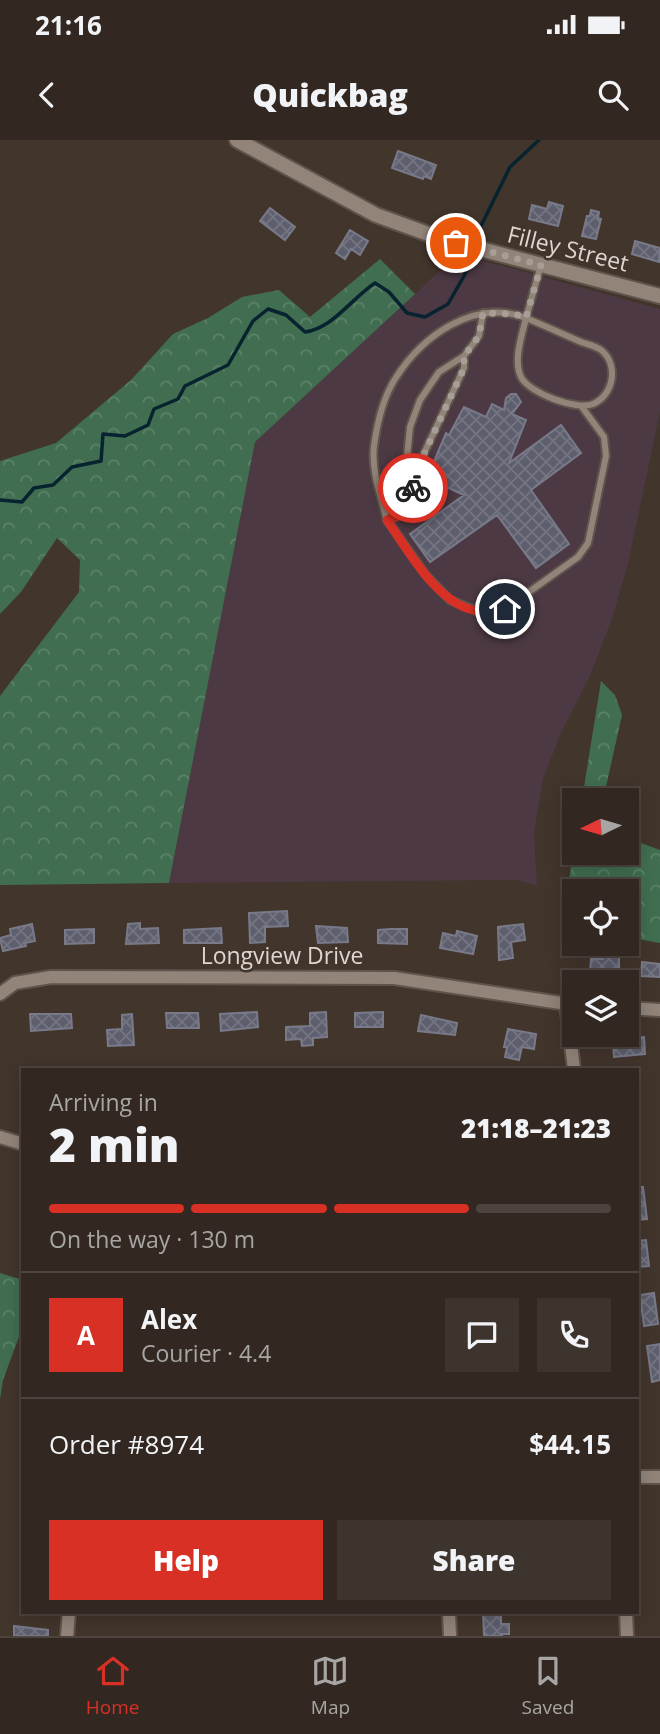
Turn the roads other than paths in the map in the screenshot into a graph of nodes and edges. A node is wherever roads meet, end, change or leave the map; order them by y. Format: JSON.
{"nodes":[{"id":1,"x":237,"y":140,"type":"edge"},
{"id":2,"x":541,"y":265,"type":"junction"},
{"id":3,"x":660,"y":296,"type":"edge"},
{"id":4,"x":483,"y":313,"type":"junction"},
{"id":5,"x":526,"y":318,"type":"junction"},
{"id":6,"x":464,"y":356,"type":"junction"},
{"id":7,"x":582,"y":407,"type":"junction"},
{"id":8,"x":412,"y":480,"type":"junction"},
{"id":9,"x":387,"y":520,"type":"junction"},
{"id":10,"x":0,"y":994,"type":"edge"},
{"id":11,"x":562,"y":1004,"type":"edge"},
{"id":12,"x":639,"y":1009,"type":"edge"},
{"id":13,"x":660,"y":1010,"type":"edge"},
{"id":14,"x":573,"y":1047,"type":"edge"},
{"id":15,"x":574,"y":1068,"type":"edge"},
{"id":16,"x":0,"y":1137,"type":"edge"},
{"id":17,"x":21,"y":1143,"type":"edge"},
{"id":18,"x":639,"y":1477,"type":"edge"},
{"id":19,"x":660,"y":1477,"type":"edge"},
{"id":20,"x":69,"y":1614,"type":"edge"},
{"id":21,"x":449,"y":1614,"type":"edge"},
{"id":22,"x":626,"y":1614,"type":"edge"},
{"id":23,"x":67,"y":1636,"type":"edge"},
{"id":24,"x":450,"y":1636,"type":"edge"},
{"id":25,"x":627,"y":1636,"type":"edge"}],
"edges":[{"from":1,"to":2,"type":"street","name":"Filley Street"},
{"from":2,"to":3,"type":"street","name":"Filley Street"},
{"from":2,"to":5,"type":"lane"},
{"from":4,"to":5,"type":"lane"},
{"from":4,"to":6,"type":"lane"},
{"from":4,"to":9,"type":"lane"},
{"from":5,"to":7,"type":"lane"},
{"from":5,"to":7,"type":"lane"},
{"from":6,"to":8,"type":"lane"},
{"from":6,"to":8,"type":"lane"},
{"from":7,"to":9,"type":"lane"},
{"from":8,"to":9,"type":"lane"},
{"from":10,"to":11,"type":"street","name":"Longview Drive"},
{"from":12,"to":13,"type":"street"},
{"from":14,"to":15,"type":"street"},
{"from":16,"to":17,"type":"street"},
{"from":18,"to":19,"type":"street"},
{"from":20,"to":23,"type":"street"},
{"from":21,"to":24,"type":"street"},
{"from":22,"to":25,"type":"street"}]}
